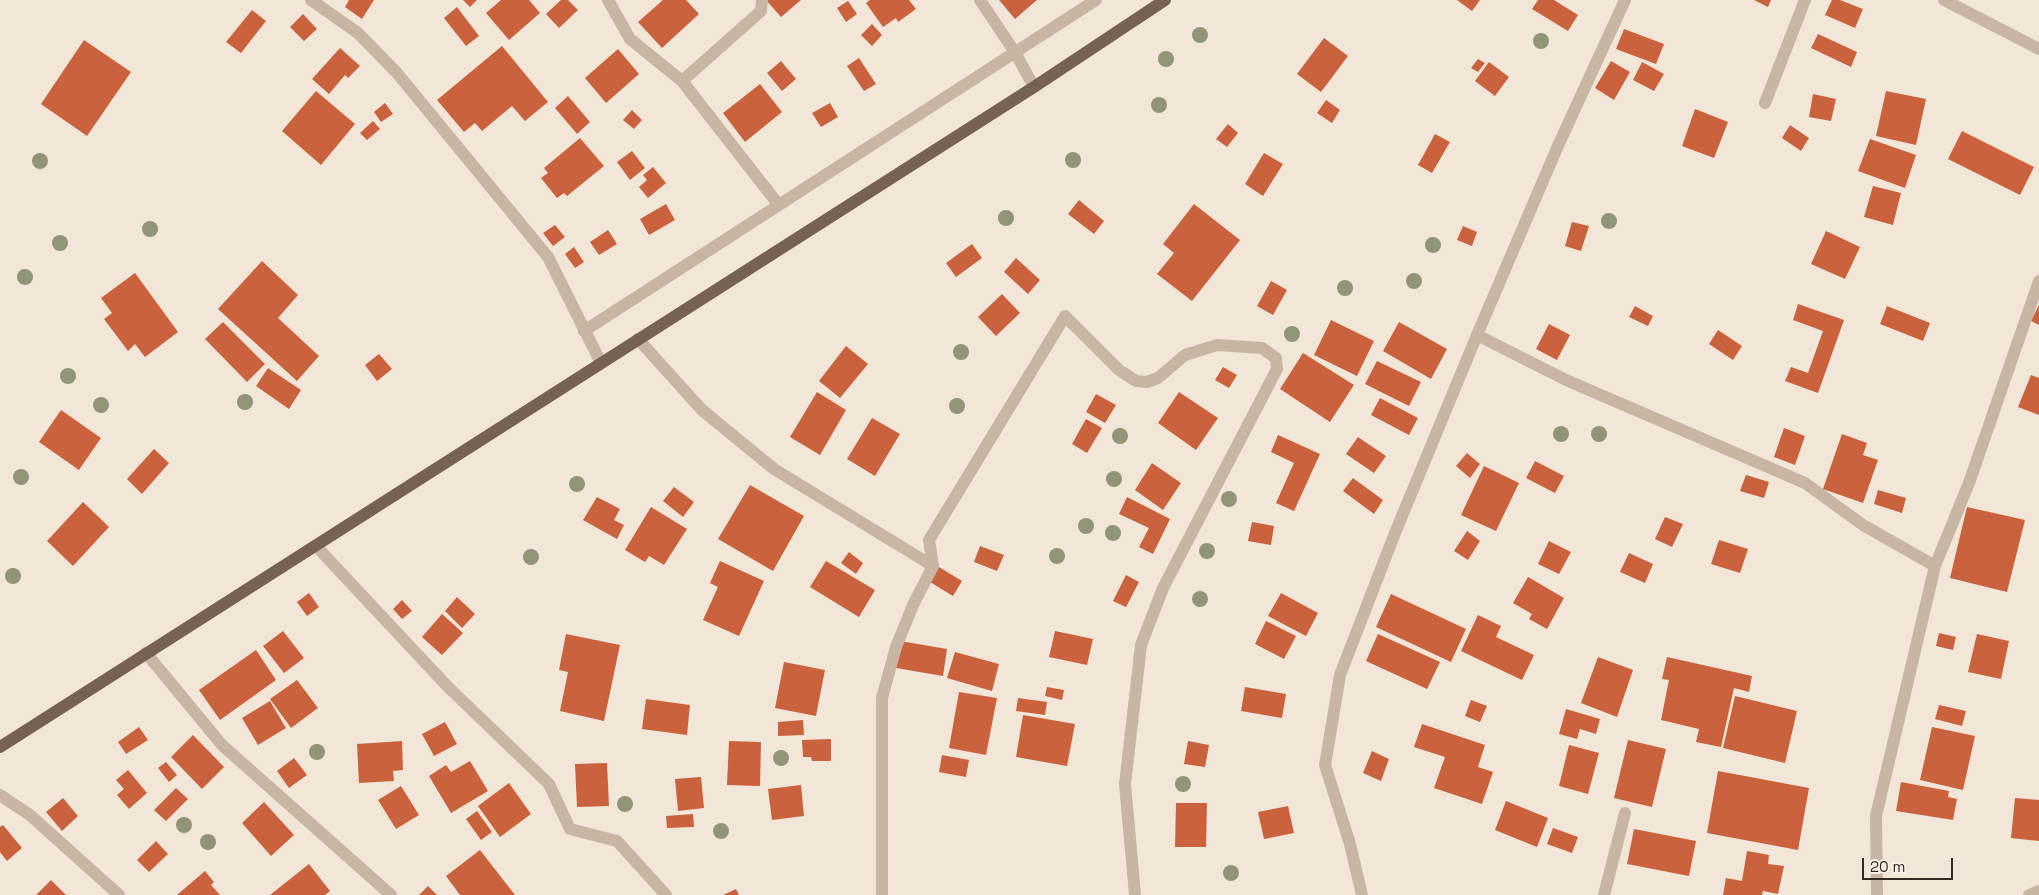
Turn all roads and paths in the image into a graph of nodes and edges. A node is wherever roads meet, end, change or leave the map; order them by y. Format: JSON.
{"nodes":[{"id":1,"x":311,"y":0,"type":"edge"},
{"id":2,"x":608,"y":0,"type":"edge"},
{"id":3,"x":762,"y":0,"type":"edge"},
{"id":4,"x":980,"y":0,"type":"edge"},
{"id":5,"x":1096,"y":0,"type":"edge"},
{"id":6,"x":1165,"y":0,"type":"edge"},
{"id":7,"x":1625,"y":0,"type":"edge"},
{"id":8,"x":1805,"y":0,"type":"edge"},
{"id":9,"x":1944,"y":0,"type":"edge"},
{"id":10,"x":2039,"y":49,"type":"edge"},
{"id":11,"x":1016,"y":54,"type":"junction"},
{"id":12,"x":682,"y":81,"type":"junction"},
{"id":13,"x":1034,"y":87,"type":"junction"},
{"id":14,"x":1765,"y":104,"type":"dead end"},
{"id":15,"x":778,"y":204,"type":"junction"},
{"id":16,"x":2039,"y":281,"type":"edge"},
{"id":17,"x":584,"y":331,"type":"junction"},
{"id":18,"x":1477,"y":335,"type":"junction"},
{"id":19,"x":638,"y":339,"type":"junction"},
{"id":20,"x":601,"y":363,"type":"junction"},
{"id":21,"x":316,"y":546,"type":"junction"},
{"id":22,"x":934,"y":566,"type":"junction"},
{"id":23,"x":1935,"y":566,"type":"junction"},
{"id":24,"x":146,"y":653,"type":"junction"},
{"id":25,"x":0,"y":747,"type":"edge"},
{"id":26,"x":0,"y":795,"type":"edge"},
{"id":27,"x":1625,"y":813,"type":"dead end"},
{"id":28,"x":2039,"y":891,"type":"edge"},
{"id":29,"x":119,"y":895,"type":"edge"},
{"id":30,"x":391,"y":895,"type":"edge"},
{"id":31,"x":666,"y":895,"type":"edge"},
{"id":32,"x":882,"y":895,"type":"edge"},
{"id":33,"x":1135,"y":895,"type":"edge"},
{"id":34,"x":1362,"y":895,"type":"edge"},
{"id":35,"x":1604,"y":895,"type":"edge"},
{"id":36,"x":1877,"y":895,"type":"edge"},
{"id":37,"x":2029,"y":895,"type":"edge"}],
"edges":[{"from":1,"to":17,"type":"street"},
{"from":2,"to":12,"type":"street"},
{"from":3,"to":12,"type":"street"},
{"from":4,"to":11,"type":"street"},
{"from":5,"to":11,"type":"street"},
{"from":6,"to":13,"type":"main road"},
{"from":7,"to":18,"type":"street"},
{"from":8,"to":14,"type":"street"},
{"from":9,"to":10,"type":"street"},
{"from":11,"to":13,"type":"street"},
{"from":11,"to":15,"type":"street"},
{"from":12,"to":15,"type":"street"},
{"from":13,"to":19,"type":"main road"},
{"from":15,"to":17,"type":"street"},
{"from":16,"to":23,"type":"street"},
{"from":17,"to":20,"type":"street"},
{"from":18,"to":23,"type":"street"},
{"from":18,"to":34,"type":"street"},
{"from":19,"to":20,"type":"main road"},
{"from":19,"to":22,"type":"street"},
{"from":20,"to":21,"type":"main road"},
{"from":21,"to":24,"type":"main road"},
{"from":21,"to":31,"type":"street"},
{"from":22,"to":32,"type":"street"},
{"from":22,"to":33,"type":"street"},
{"from":23,"to":36,"type":"street"},
{"from":24,"to":25,"type":"main road"},
{"from":24,"to":30,"type":"street"},
{"from":26,"to":29,"type":"street"},
{"from":27,"to":35,"type":"street"},
{"from":28,"to":37,"type":"street"}]}
